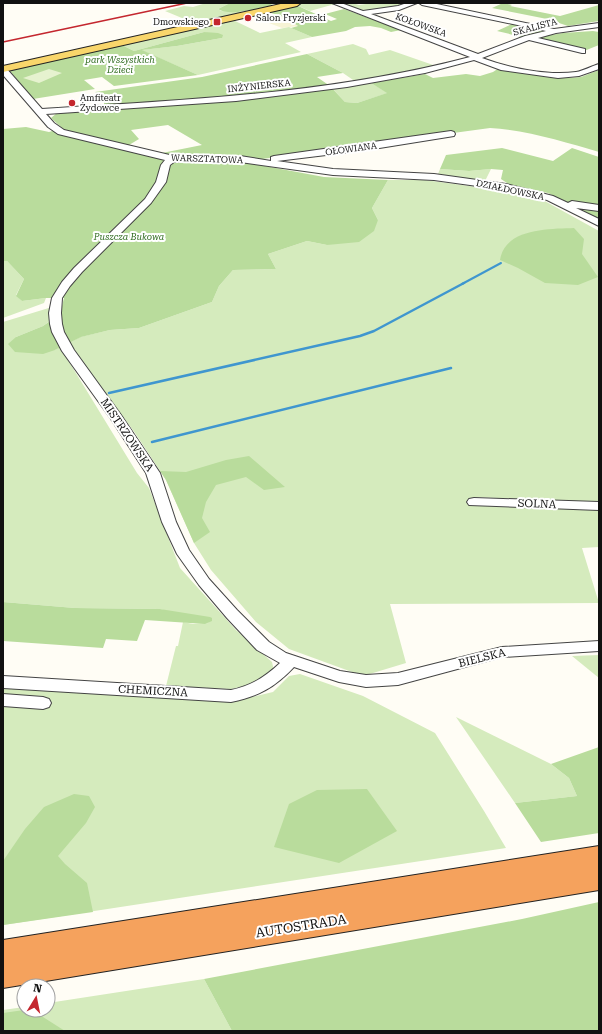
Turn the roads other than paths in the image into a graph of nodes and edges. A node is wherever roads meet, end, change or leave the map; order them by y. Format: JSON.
{"nodes":[{"id":1,"x":297,"y":3,"type":"edge"},
{"id":2,"x":335,"y":3,"type":"edge"},
{"id":3,"x":414,"y":3,"type":"edge"},
{"id":4,"x":422,"y":3,"type":"edge"},
{"id":5,"x":361,"y":14,"type":"junction"},
{"id":6,"x":599,"y":25,"type":"edge"},
{"id":7,"x":599,"y":30,"type":"edge"},
{"id":8,"x":556,"y":31,"type":"junction"},
{"id":9,"x":528,"y":38,"type":"junction"},
{"id":10,"x":582,"y":51,"type":"dead end"},
{"id":11,"x":477,"y":57,"type":"junction"},
{"id":12,"x":599,"y":66,"type":"edge"},
{"id":13,"x":3,"y":69,"type":"edge"},
{"id":14,"x":39,"y":112,"type":"junction"},
{"id":15,"x":451,"y":134,"type":"dead end"},
{"id":16,"x":171,"y":159,"type":"junction"},
{"id":17,"x":250,"y":160,"type":"junction"},
{"id":18,"x":416,"y":176,"type":"joint"},
{"id":19,"x":558,"y":201,"type":"junction"},
{"id":20,"x":599,"y":208,"type":"edge"},
{"id":21,"x":599,"y":223,"type":"edge"},
{"id":22,"x":474,"y":502,"type":"dead end"},
{"id":23,"x":599,"y":506,"type":"edge"},
{"id":24,"x":599,"y":646,"type":"edge"},
{"id":25,"x":291,"y":661,"type":"junction"},
{"id":26,"x":366,"y":681,"type":"joint"},
{"id":27,"x":3,"y":682,"type":"edge"},
{"id":28,"x":3,"y":700,"type":"edge"},
{"id":29,"x":43,"y":703,"type":"dead end"},
{"id":30,"x":599,"y":857,"type":"edge"},
{"id":31,"x":551,"y":875,"type":"junction"},
{"id":32,"x":599,"y":878,"type":"edge"},
{"id":33,"x":511,"y":882,"type":"junction"},
{"id":34,"x":3,"y":953,"type":"edge"},
{"id":35,"x":3,"y":975,"type":"edge"}],
"edges":[{"from":1,"to":13,"type":"main road"},
{"from":2,"to":5,"type":"street","name":"KOŁOWSKA"},
{"from":3,"to":5,"type":"street"},
{"from":4,"to":8,"type":"street"},
{"from":5,"to":11,"type":"street","name":"KOŁOWSKA"},
{"from":6,"to":8,"type":"street","name":"SKALISTA"},
{"from":7,"to":8,"type":"street"},
{"from":8,"to":9,"type":"street","name":"SKALISTA"},
{"from":9,"to":10,"type":"street"},
{"from":9,"to":11,"type":"street","name":"SKALISTA"},
{"from":11,"to":12,"type":"street","name":"KOŁOWSKA"},
{"from":11,"to":14,"type":"street","name":"INŻYNIERSKA"},
{"from":13,"to":14,"type":"street","name":"WARSZTATOWA"},
{"from":14,"to":16,"type":"street","name":"WARSZTATOWA"},
{"from":15,"to":17,"type":"street","name":"OŁOWIANA"},
{"from":16,"to":17,"type":"street","name":"WARSZTATOWA"},
{"from":16,"to":25,"type":"street","name":"MISTRZOWSKA"},
{"from":17,"to":18,"type":"street","name":"WARSZTATOWA"},
{"from":18,"to":19,"type":"street","name":"DZIAŁDOWSKA"},
{"from":19,"to":20,"type":"street"},
{"from":19,"to":21,"type":"street","name":"DZIAŁDOWSKA"},
{"from":22,"to":23,"type":"street","name":"SOLNA"},
{"from":24,"to":26,"type":"street","name":"BIELSKA"},
{"from":25,"to":26,"type":"street","name":"MISTRZOWSKA"},
{"from":25,"to":27,"type":"street","name":"CHEMICZNA"},
{"from":28,"to":29,"type":"street"},
{"from":30,"to":31,"type":"highway","name":"AUTOSTRADA"},
{"from":31,"to":32,"type":"highway","name":"AUTOSTRADA"},
{"from":31,"to":33,"type":"highway","name":"AUTOSTRADA"},
{"from":33,"to":34,"type":"highway","name":"AUTOSTRADA"},
{"from":33,"to":35,"type":"highway","name":"AUTOSTRADA"}]}
